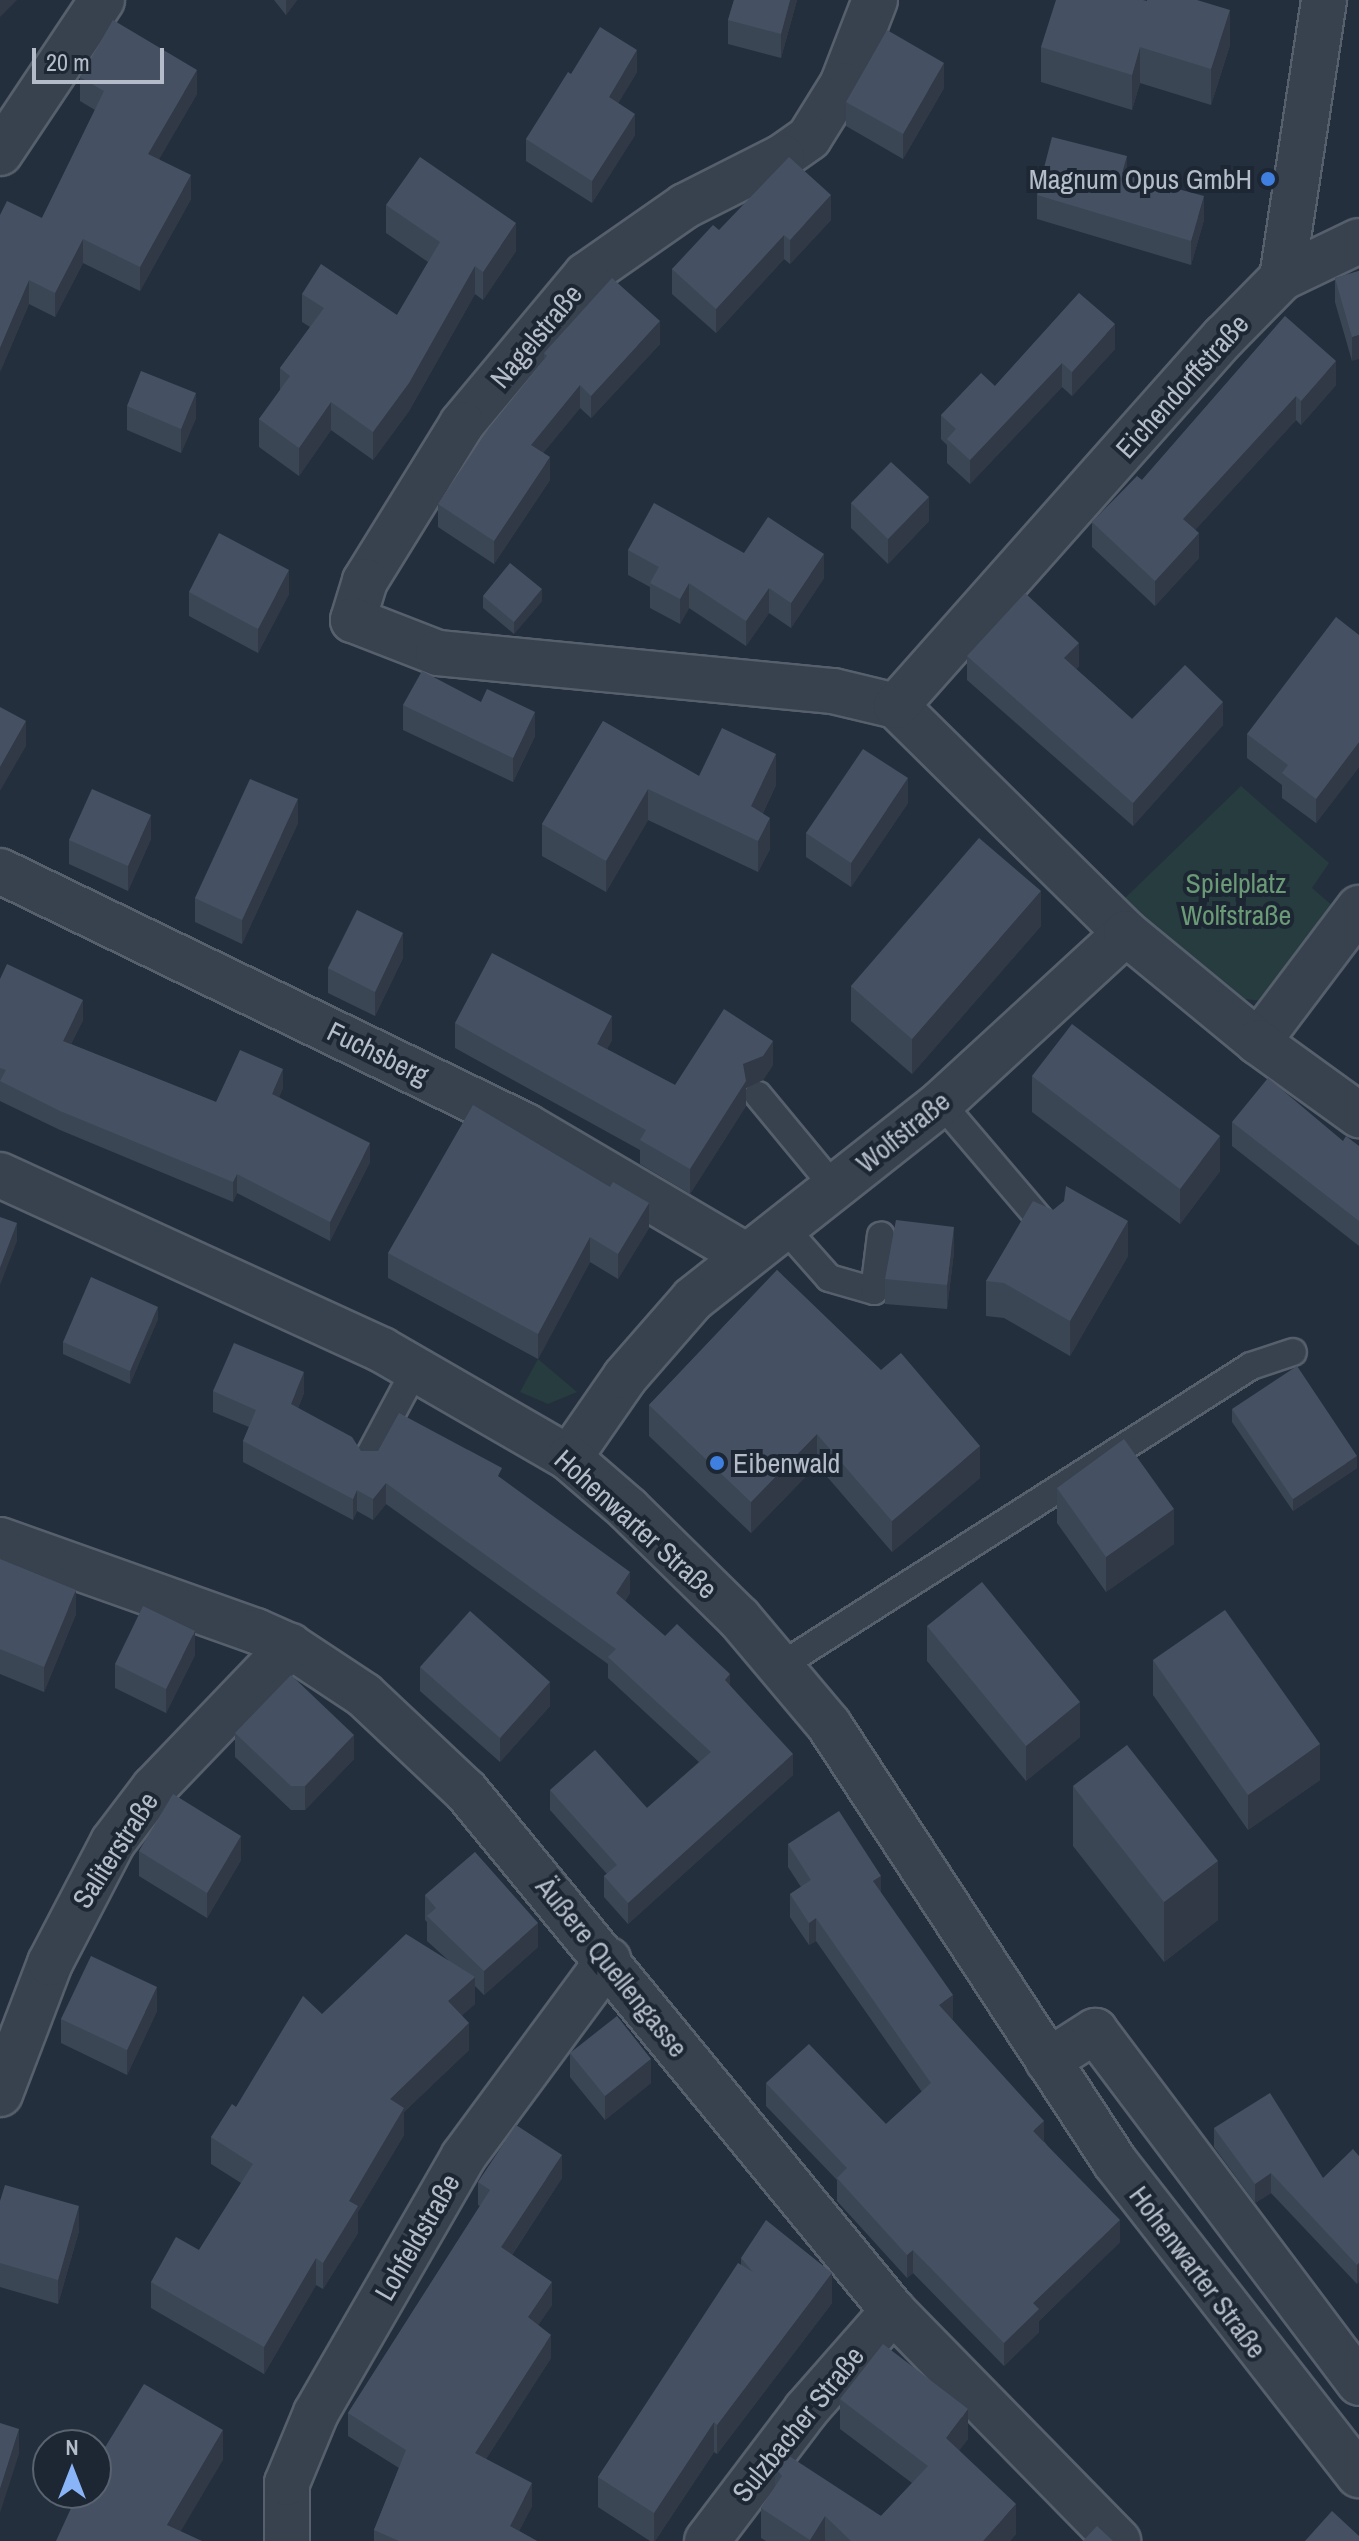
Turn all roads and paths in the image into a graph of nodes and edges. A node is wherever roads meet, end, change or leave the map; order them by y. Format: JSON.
{"nodes":[{"id":1,"x":102,"y":0,"type":"edge"},
{"id":2,"x":875,"y":0,"type":"edge"},
{"id":3,"x":1324,"y":0,"type":"edge"},
{"id":4,"x":0,"y":153,"type":"edge"},
{"id":5,"x":1359,"y":241,"type":"edge"},
{"id":6,"x":1282,"y":278,"type":"junction"},
{"id":7,"x":896,"y":706,"type":"junction"},
{"id":8,"x":0,"y":871,"type":"edge"},
{"id":9,"x":1359,"y":908,"type":"edge"},
{"id":10,"x":1126,"y":933,"type":"junction"},
{"id":11,"x":1258,"y":1042,"type":"junction"},
{"id":12,"x":758,"y":1095,"type":"dead end"},
{"id":13,"x":941,"y":1103,"type":"junction"},
{"id":14,"x":1359,"y":1115,"type":"edge"},
{"id":15,"x":0,"y":1175,"type":"edge"},
{"id":16,"x":834,"y":1187,"type":"junction"},
{"id":17,"x":783,"y":1226,"type":"junction"},
{"id":18,"x":1049,"y":1230,"type":"edge"},
{"id":19,"x":881,"y":1235,"type":"dead end"},
{"id":20,"x":745,"y":1255,"type":"junction"},
{"id":21,"x":1293,"y":1352,"type":"dead end"},
{"id":22,"x":416,"y":1368,"type":"junction"},
{"id":23,"x":368,"y":1458,"type":"edge"},
{"id":24,"x":569,"y":1458,"type":"junction"},
{"id":25,"x":0,"y":1540,"type":"edge"},
{"id":26,"x":290,"y":1646,"type":"junction"},
{"id":27,"x":782,"y":1665,"type":"junction"},
{"id":28,"x":608,"y":1960,"type":"junction"},
{"id":29,"x":1048,"y":2061,"type":"junction"},
{"id":30,"x":0,"y":2094,"type":"edge"},
{"id":31,"x":893,"y":2311,"type":"junction"},
{"id":32,"x":1359,"y":2383,"type":"edge"},
{"id":33,"x":1359,"y":2475,"type":"edge"},
{"id":34,"x":287,"y":2541,"type":"edge"},
{"id":35,"x":707,"y":2541,"type":"edge"},
{"id":36,"x":1118,"y":2541,"type":"edge"}],
"edges":[{"from":1,"to":4,"type":"street"},
{"from":2,"to":7,"type":"street","name":"Nagelstraße"},
{"from":3,"to":6,"type":"street"},
{"from":5,"to":6,"type":"street"},
{"from":6,"to":7,"type":"street","name":"Eichendorffstraße"},
{"from":7,"to":10,"type":"street"},
{"from":8,"to":20,"type":"street","name":"Fuchsberg"},
{"from":9,"to":11,"type":"street"},
{"from":10,"to":11,"type":"street"},
{"from":10,"to":13,"type":"street","name":"Wolfstraße"},
{"from":11,"to":14,"type":"street"},
{"from":12,"to":16,"type":"lane"},
{"from":13,"to":16,"type":"street","name":"Wolfstraße"},
{"from":13,"to":18,"type":"lane"},
{"from":15,"to":22,"type":"street","name":"Hohenwarter Straße"},
{"from":16,"to":17,"type":"street","name":"Wolfstraße"},
{"from":17,"to":19,"type":"lane"},
{"from":17,"to":20,"type":"street","name":"Wolfstraße"},
{"from":20,"to":24,"type":"street","name":"Wolfstraße"},
{"from":21,"to":27,"type":"lane"},
{"from":22,"to":23,"type":"lane"},
{"from":22,"to":24,"type":"street","name":"Hohenwarter Straße"},
{"from":24,"to":27,"type":"street","name":"Hohenwarter Straße"},
{"from":25,"to":26,"type":"street","name":"Äußere Quellengasse"},
{"from":26,"to":28,"type":"street","name":"Äußere Quellengasse"},
{"from":26,"to":30,"type":"street","name":"Saliterstraße"},
{"from":27,"to":29,"type":"street","name":"Hohenwarter Straße"},
{"from":28,"to":31,"type":"street","name":"Äußere Quellengasse"},
{"from":28,"to":34,"type":"street","name":"Lohfeldstraße"},
{"from":29,"to":32,"type":"street"},
{"from":29,"to":33,"type":"street","name":"Hohenwarter Straße"},
{"from":31,"to":35,"type":"street","name":"Sulzbacher Straße"},
{"from":31,"to":36,"type":"street","name":"Äußere Quellengasse"}]}
